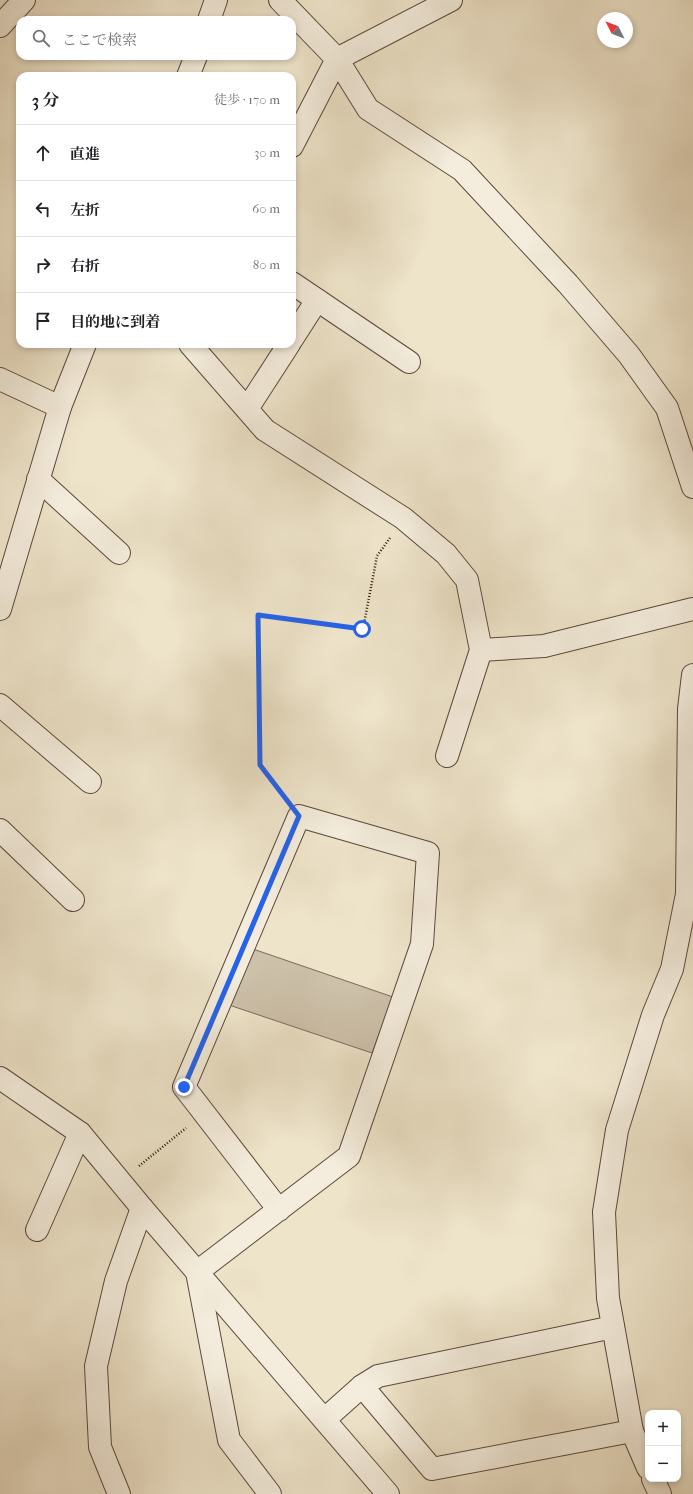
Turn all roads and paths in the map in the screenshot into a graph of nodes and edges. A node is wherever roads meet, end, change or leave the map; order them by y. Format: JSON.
{"nodes":[{"id":1,"x":216,"y":0,"type":"edge"},
{"id":2,"x":280,"y":0,"type":"edge"},
{"id":3,"x":451,"y":0,"type":"edge"},
{"id":4,"x":210,"y":16,"type":"edge"},
{"id":5,"x":295,"y":16,"type":"edge"},
{"id":6,"x":296,"y":17,"type":"edge"},
{"id":7,"x":337,"y":59,"type":"junction"},
{"id":8,"x":194,"y":60,"type":"edge"},
{"id":9,"x":190,"y":72,"type":"edge"},
{"id":10,"x":296,"y":138,"type":"edge"},
{"id":11,"x":296,"y":286,"type":"edge"},
{"id":12,"x":317,"y":300,"type":"junction"},
{"id":13,"x":296,"y":333,"type":"edge"},
{"id":14,"x":83,"y":348,"type":"edge"},
{"id":15,"x":194,"y":348,"type":"edge"},
{"id":16,"x":286,"y":348,"type":"edge"},
{"id":17,"x":409,"y":362,"type":"dead end"},
{"id":18,"x":0,"y":380,"type":"edge"},
{"id":19,"x":60,"y":407,"type":"junction"},
{"id":20,"x":247,"y":409,"type":"junction"},
{"id":21,"x":38,"y":479,"type":"junction"},
{"id":22,"x":693,"y":488,"type":"edge"},
{"id":23,"x":403,"y":518,"type":"junction"},
{"id":24,"x":118,"y":553,"type":"dead end"},
{"id":25,"x":0,"y":609,"type":"edge"},
{"id":26,"x":693,"y":609,"type":"edge"},
{"id":27,"x":481,"y":650,"type":"junction"},
{"id":28,"x":693,"y":675,"type":"edge"},
{"id":29,"x":0,"y":705,"type":"edge"},
{"id":30,"x":447,"y":756,"type":"dead end"},
{"id":31,"x":691,"y":775,"type":"edge"},
{"id":32,"x":90,"y":782,"type":"dead end"},
{"id":33,"x":299,"y":816,"type":"junction"},
{"id":34,"x":0,"y":830,"type":"edge"},
{"id":35,"x":73,"y":900,"type":"dead end"},
{"id":36,"x":689,"y":904,"type":"edge"},
{"id":37,"x":0,"y":1078,"type":"edge"},
{"id":38,"x":204,"y":1113,"type":"junction"},
{"id":39,"x":80,"y":1133,"type":"junction"},
{"id":40,"x":120,"y":1181,"type":"junction"},
{"id":41,"x":142,"y":1208,"type":"junction"},
{"id":42,"x":279,"y":1210,"type":"junction"},
{"id":43,"x":36,"y":1230,"type":"dead end"},
{"id":44,"x":197,"y":1272,"type":"junction"},
{"id":45,"x":613,"y":1327,"type":"junction"},
{"id":46,"x":362,"y":1386,"type":"junction"},
{"id":47,"x":325,"y":1419,"type":"junction"},
{"id":48,"x":632,"y":1431,"type":"junction"},
{"id":49,"x":645,"y":1461,"type":"edge"},
{"id":50,"x":654,"y":1482,"type":"edge"},
{"id":51,"x":119,"y":1494,"type":"edge"},
{"id":52,"x":270,"y":1494,"type":"edge"},
{"id":53,"x":388,"y":1494,"type":"edge"},
{"id":54,"x":660,"y":1494,"type":"edge"}],
"edges":[{"from":1,"to":4,"type":"street"},
{"from":2,"to":5,"type":"street"},
{"from":3,"to":7,"type":"street"},
{"from":6,"to":7,"type":"street"},
{"from":7,"to":10,"type":"street"},
{"from":7,"to":22,"type":"street"},
{"from":8,"to":9,"type":"street"},
{"from":11,"to":12,"type":"street"},
{"from":12,"to":13,"type":"street"},
{"from":12,"to":17,"type":"street"},
{"from":14,"to":19,"type":"street"},
{"from":15,"to":20,"type":"street"},
{"from":16,"to":20,"type":"street"},
{"from":18,"to":19,"type":"street"},
{"from":19,"to":21,"type":"street"},
{"from":20,"to":23,"type":"street"},
{"from":21,"to":24,"type":"street"},
{"from":21,"to":25,"type":"street"},
{"from":23,"to":27,"type":"street"},
{"from":23,"to":33,"type":"path"},
{"from":26,"to":27,"type":"street"},
{"from":27,"to":30,"type":"street"},
{"from":28,"to":31,"type":"street"},
{"from":29,"to":32,"type":"street"},
{"from":31,"to":36,"type":"street"},
{"from":33,"to":38,"type":"street"},
{"from":33,"to":42,"type":"street"},
{"from":34,"to":35,"type":"street"},
{"from":36,"to":45,"type":"street"},
{"from":37,"to":39,"type":"street"},
{"from":38,"to":40,"type":"path"},
{"from":38,"to":42,"type":"street"},
{"from":39,"to":40,"type":"street"},
{"from":39,"to":43,"type":"street"},
{"from":40,"to":41,"type":"street"},
{"from":41,"to":44,"type":"street"},
{"from":41,"to":51,"type":"street"},
{"from":42,"to":44,"type":"street"},
{"from":44,"to":47,"type":"street"},
{"from":44,"to":52,"type":"street"},
{"from":45,"to":46,"type":"street"},
{"from":45,"to":48,"type":"street"},
{"from":46,"to":47,"type":"street"},
{"from":46,"to":48,"type":"street"},
{"from":47,"to":53,"type":"street"},
{"from":48,"to":49,"type":"street"},
{"from":50,"to":54,"type":"street"}]}
